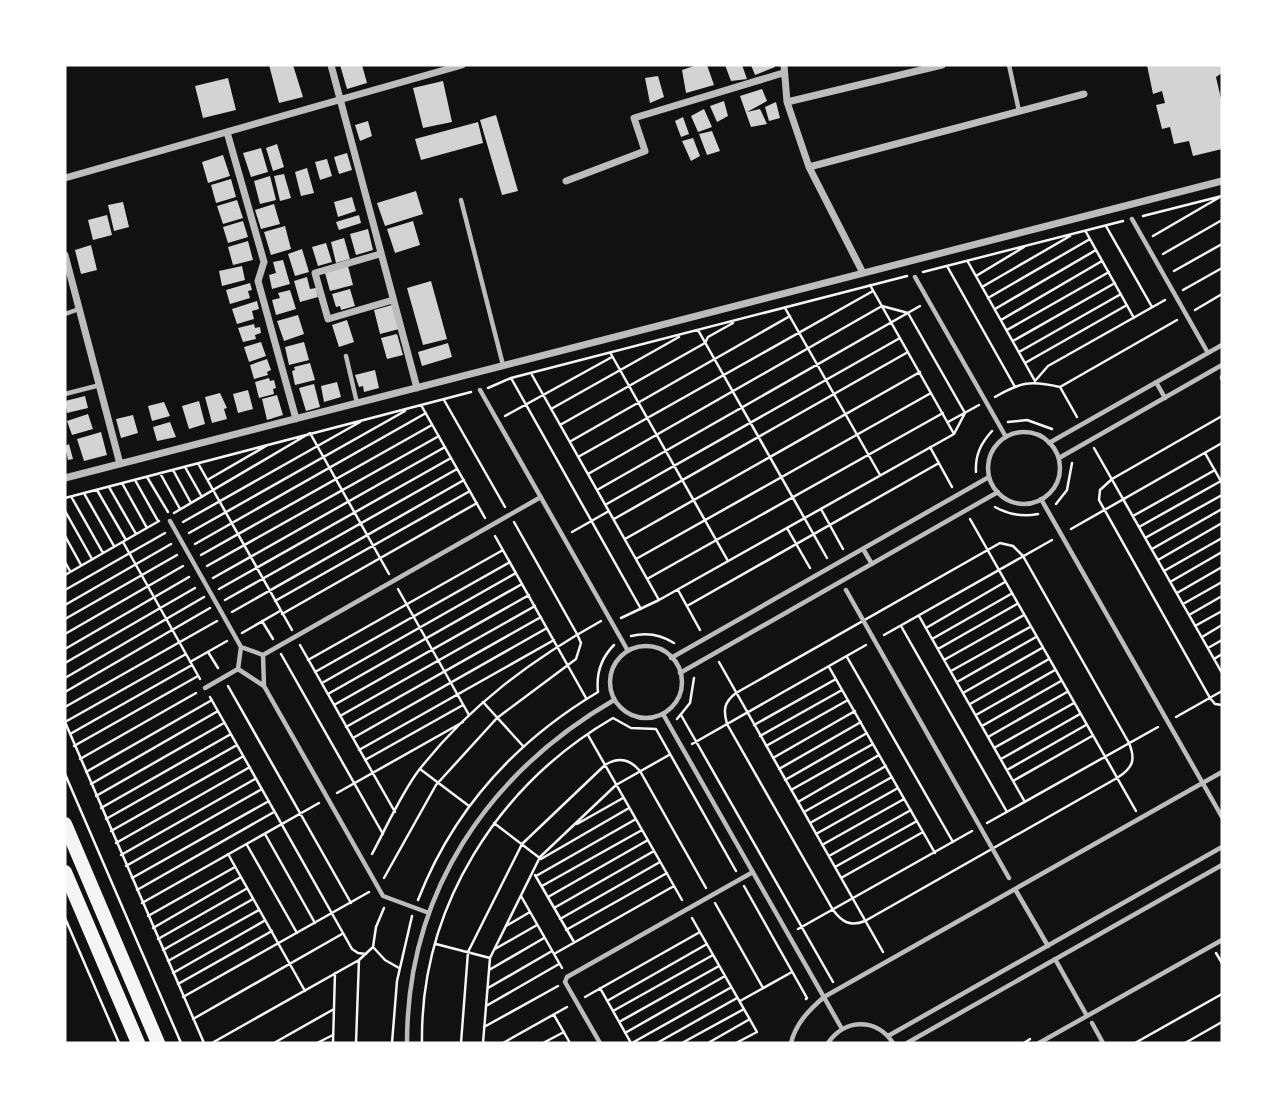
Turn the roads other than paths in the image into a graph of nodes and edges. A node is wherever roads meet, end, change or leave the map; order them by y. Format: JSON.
{"nodes":[{"id":1,"x":331,"y":65,"type":"edge"},
{"id":2,"x":462,"y":65,"type":"edge"},
{"id":3,"x":942,"y":65,"type":"edge"},
{"id":4,"x":1009,"y":65,"type":"edge"},
{"id":5,"x":784,"y":69,"type":"edge"},
{"id":6,"x":1084,"y":94,"type":"dead end"},
{"id":7,"x":340,"y":98,"type":"junction"},
{"id":8,"x":787,"y":102,"type":"junction"},
{"id":9,"x":1019,"y":111,"type":"junction"},
{"id":10,"x":227,"y":132,"type":"junction"},
{"id":11,"x":809,"y":167,"type":"junction"},
{"id":12,"x":65,"y":178,"type":"edge"},
{"id":13,"x":566,"y":181,"type":"dead end"},
{"id":14,"x":1222,"y":181,"type":"edge"},
{"id":15,"x":461,"y":200,"type":"dead end"},
{"id":16,"x":1132,"y":219,"type":"road end"},
{"id":17,"x":380,"y":254,"type":"junction"},
{"id":18,"x":65,"y":255,"type":"edge"},
{"id":19,"x":863,"y":273,"type":"junction"},
{"id":20,"x":915,"y":277,"type":"road end"},
{"id":21,"x":393,"y":300,"type":"junction"},
{"id":22,"x":79,"y":309,"type":"junction"},
{"id":23,"x":65,"y":314,"type":"edge"},
{"id":24,"x":1222,"y":345,"type":"edge"},
{"id":25,"x":1208,"y":353,"type":"junction"},
{"id":26,"x":346,"y":356,"type":"dead end"},
{"id":27,"x":1222,"y":365,"type":"edge"},
{"id":28,"x":503,"y":366,"type":"junction"},
{"id":29,"x":1156,"y":382,"type":"junction"},
{"id":30,"x":100,"y":385,"type":"junction"},
{"id":31,"x":417,"y":388,"type":"junction"},
{"id":32,"x":480,"y":390,"type":"road end"},
{"id":33,"x":65,"y":394,"type":"edge"},
{"id":34,"x":1165,"y":398,"type":"junction"},
{"id":35,"x":357,"y":403,"type":"junction"},
{"id":36,"x":296,"y":419,"type":"junction"},
{"id":37,"x":1006,"y":437,"type":"junction"},
{"id":38,"x":1049,"y":443,"type":"junction"},
{"id":39,"x":1058,"y":458,"type":"junction"},
{"id":40,"x":120,"y":464,"type":"junction"},
{"id":41,"x":65,"y":477,"type":"edge"},
{"id":42,"x":989,"y":477,"type":"junction"},
{"id":43,"x":998,"y":492,"type":"junction"},
{"id":44,"x":541,"y":497,"type":"junction"},
{"id":45,"x":1041,"y":499,"type":"junction"},
{"id":46,"x":170,"y":518,"type":"road end"},
{"id":47,"x":863,"y":549,"type":"junction"},
{"id":48,"x":872,"y":564,"type":"junction"},
{"id":49,"x":846,"y":590,"type":"dead end"},
{"id":50,"x":241,"y":647,"type":"junction"},
{"id":51,"x":628,"y":651,"type":"junction"},
{"id":52,"x":262,"y":655,"type":"junction"},
{"id":53,"x":671,"y":658,"type":"junction"},
{"id":54,"x":238,"y":669,"type":"junction"},
{"id":55,"x":680,"y":673,"type":"junction"},
{"id":56,"x":264,"y":686,"type":"junction"},
{"id":57,"x":205,"y":688,"type":"road end"},
{"id":58,"x":614,"y":700,"type":"junction"},
{"id":59,"x":663,"y":714,"type":"junction"},
{"id":60,"x":1222,"y":772,"type":"edge"},
{"id":61,"x":1203,"y":783,"type":"junction"},
{"id":62,"x":1222,"y":817,"type":"edge"},
{"id":63,"x":65,"y":824,"type":"edge"},
{"id":64,"x":1222,"y":847,"type":"edge"},
{"id":65,"x":1222,"y":865,"type":"edge"},
{"id":66,"x":65,"y":872,"type":"edge"},
{"id":67,"x":753,"y":872,"type":"junction"},
{"id":68,"x":1009,"y":878,"type":"dead end"},
{"id":69,"x":1015,"y":889,"type":"junction"},
{"id":70,"x":429,"y":913,"type":"junction"},
{"id":71,"x":1222,"y":940,"type":"edge"},
{"id":72,"x":1048,"y":946,"type":"junction"},
{"id":73,"x":1055,"y":959,"type":"junction"},
{"id":74,"x":824,"y":997,"type":"junction"},
{"id":75,"x":1087,"y":1016,"type":"junction"},
{"id":76,"x":1092,"y":1023,"type":"dead end"},
{"id":77,"x":842,"y":1029,"type":"junction"},
{"id":78,"x":888,"y":1036,"type":"junction"},
{"id":79,"x":138,"y":1043,"type":"edge"},
{"id":80,"x":158,"y":1043,"type":"edge"},
{"id":81,"x":407,"y":1043,"type":"edge"},
{"id":82,"x":600,"y":1043,"type":"edge"},
{"id":83,"x":791,"y":1043,"type":"edge"},
{"id":84,"x":828,"y":1043,"type":"edge"},
{"id":85,"x":893,"y":1043,"type":"edge"},
{"id":86,"x":907,"y":1043,"type":"edge"},
{"id":87,"x":1039,"y":1043,"type":"edge"},
{"id":88,"x":1103,"y":1043,"type":"edge"}],
"edges":[{"from":1,"to":7,"type":"street"},
{"from":2,"to":7,"type":"street"},
{"from":3,"to":8,"type":"street"},
{"from":4,"to":9,"type":"lane"},
{"from":5,"to":8,"type":"street"},
{"from":5,"to":13,"type":"street"},
{"from":6,"to":9,"type":"street"},
{"from":7,"to":10,"type":"street"},
{"from":7,"to":17,"type":"street"},
{"from":8,"to":11,"type":"street"},
{"from":9,"to":11,"type":"street"},
{"from":10,"to":12,"type":"street"},
{"from":10,"to":36,"type":"street"},
{"from":11,"to":19,"type":"street"},
{"from":14,"to":19,"type":"street"},
{"from":15,"to":28,"type":"lane"},
{"from":16,"to":25,"type":"lane"},
{"from":17,"to":21,"type":"street"},
{"from":17,"to":21,"type":"street"},
{"from":18,"to":22,"type":"street"},
{"from":19,"to":28,"type":"street"},
{"from":20,"to":37,"type":"lane"},
{"from":21,"to":31,"type":"street"},
{"from":22,"to":23,"type":"lane"},
{"from":22,"to":30,"type":"street"},
{"from":24,"to":25,"type":"lane"},
{"from":25,"to":29,"type":"lane"},
{"from":26,"to":35,"type":"lane"},
{"from":27,"to":34,"type":"lane"},
{"from":28,"to":31,"type":"street"},
{"from":29,"to":34,"type":"lane"},
{"from":29,"to":38,"type":"lane"},
{"from":30,"to":33,"type":"lane"},
{"from":30,"to":40,"type":"street"},
{"from":31,"to":35,"type":"street"},
{"from":32,"to":44,"type":"lane"},
{"from":34,"to":39,"type":"lane"},
{"from":35,"to":36,"type":"street"},
{"from":36,"to":40,"type":"street"},
{"from":37,"to":38,"type":"lane"},
{"from":37,"to":42,"type":"lane"},
{"from":38,"to":39,"type":"lane"},
{"from":39,"to":45,"type":"lane"},
{"from":40,"to":41,"type":"street"},
{"from":42,"to":43,"type":"lane"},
{"from":42,"to":47,"type":"lane"},
{"from":43,"to":45,"type":"lane"},
{"from":43,"to":48,"type":"lane"},
{"from":44,"to":51,"type":"lane"},
{"from":44,"to":52,"type":"lane"},
{"from":45,"to":61,"type":"lane"},
{"from":46,"to":50,"type":"lane"},
{"from":47,"to":48,"type":"lane"},
{"from":47,"to":53,"type":"lane"},
{"from":48,"to":55,"type":"lane"},
{"from":49,"to":68,"type":"lane"},
{"from":50,"to":52,"type":"lane"},
{"from":50,"to":54,"type":"lane"},
{"from":51,"to":53,"type":"lane"},
{"from":51,"to":58,"type":"lane"},
{"from":52,"to":56,"type":"lane"},
{"from":53,"to":55,"type":"lane"},
{"from":54,"to":56,"type":"lane"},
{"from":54,"to":57,"type":"lane"},
{"from":55,"to":59,"type":"lane"},
{"from":56,"to":70,"type":"lane"},
{"from":58,"to":59,"type":"lane"},
{"from":58,"to":70,"type":"lane"},
{"from":59,"to":67,"type":"lane"},
{"from":60,"to":61,"type":"lane"},
{"from":61,"to":62,"type":"lane"},
{"from":61,"to":69,"type":"lane"},
{"from":63,"to":80,"type":"main road"},
{"from":64,"to":72,"type":"lane"},
{"from":65,"to":73,"type":"lane"},
{"from":66,"to":79,"type":"main road"},
{"from":67,"to":74,"type":"lane"},
{"from":67,"to":82,"type":"lane"},
{"from":69,"to":72,"type":"lane"},
{"from":69,"to":74,"type":"lane"},
{"from":70,"to":81,"type":"lane"},
{"from":71,"to":75,"type":"lane"},
{"from":72,"to":78,"type":"lane"},
{"from":73,"to":75,"type":"lane"},
{"from":73,"to":86,"type":"lane"},
{"from":74,"to":77,"type":"lane"},
{"from":74,"to":83,"type":"lane"},
{"from":75,"to":87,"type":"lane"},
{"from":76,"to":88,"type":"lane"},
{"from":77,"to":78,"type":"lane"},
{"from":77,"to":84,"type":"lane"},
{"from":78,"to":85,"type":"lane"}]}
